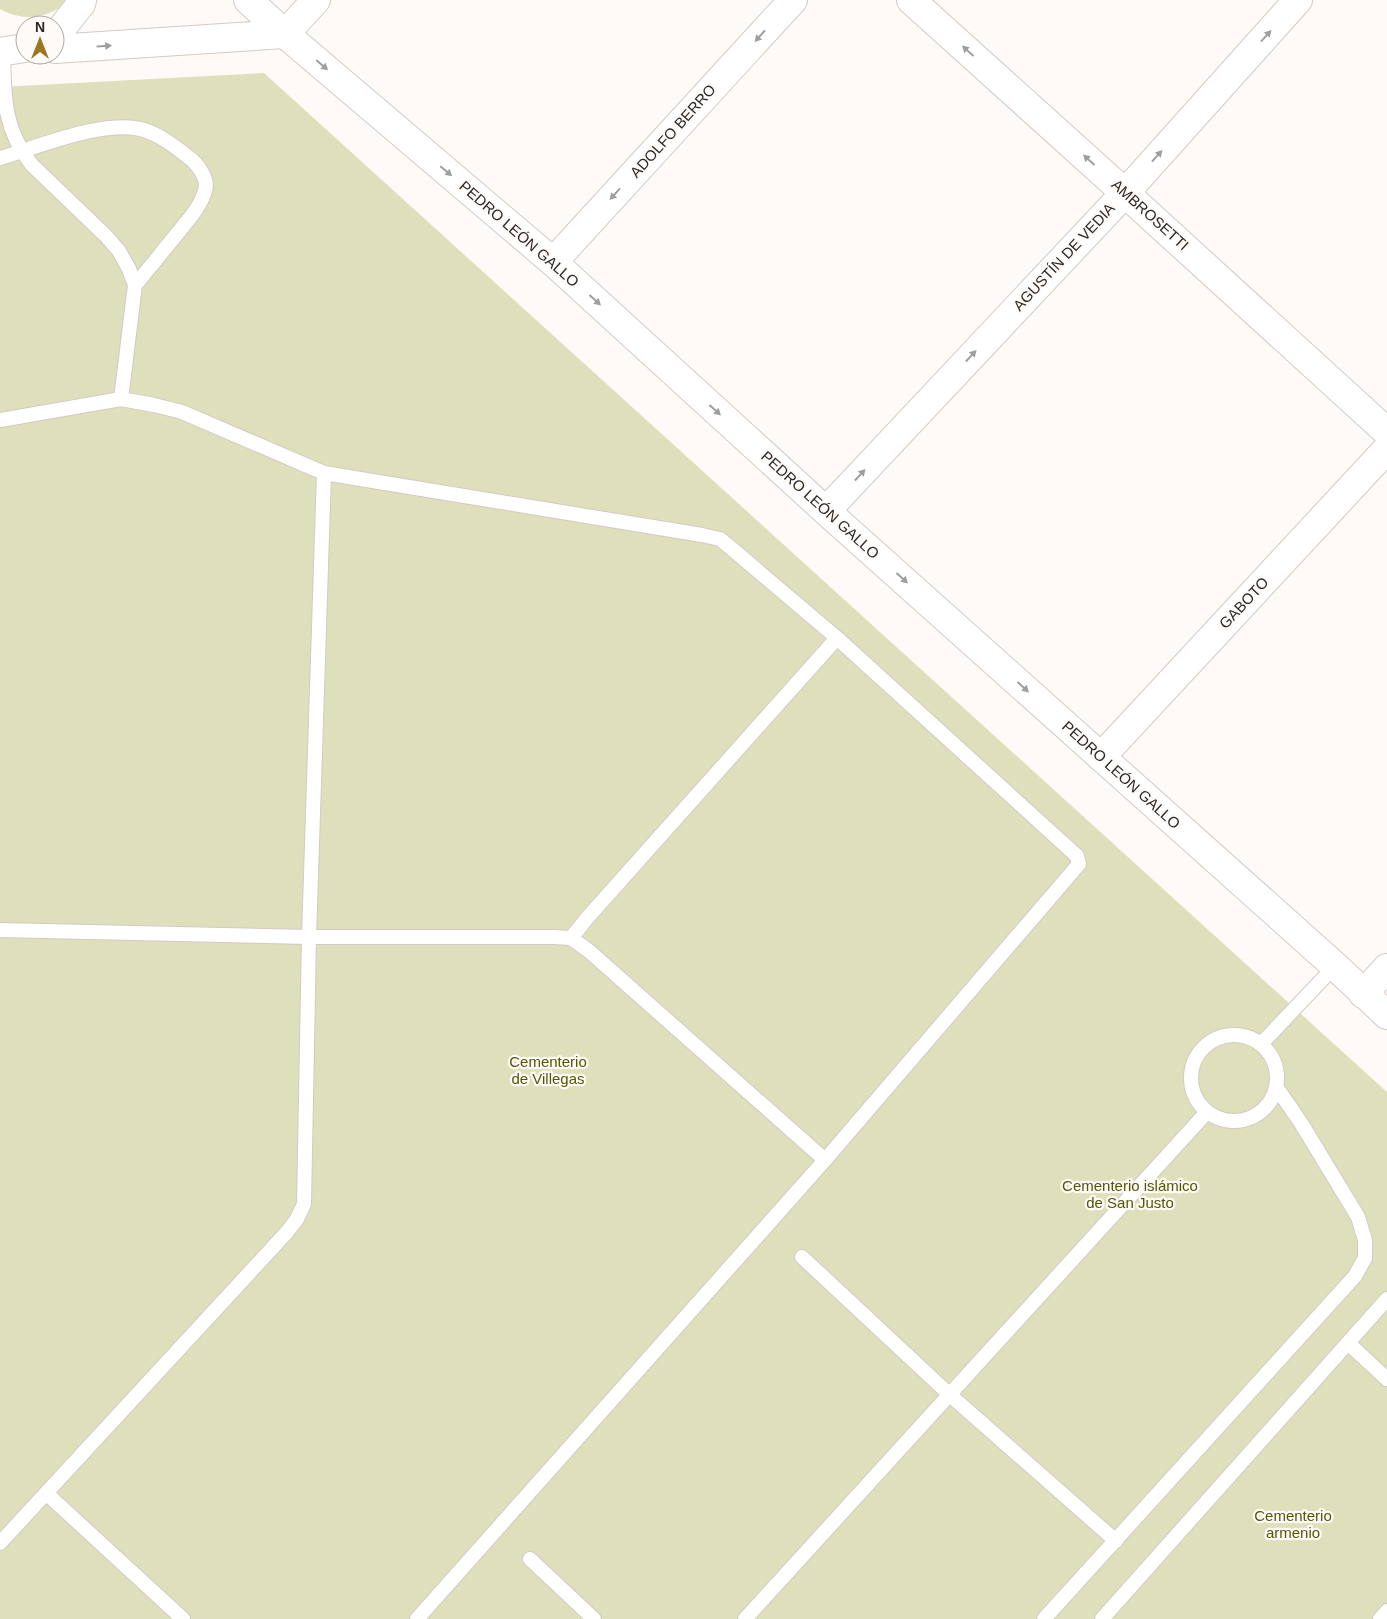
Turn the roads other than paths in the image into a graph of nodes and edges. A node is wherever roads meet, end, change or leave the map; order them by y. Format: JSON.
{"nodes":[{"id":1,"x":82,"y":0,"type":"edge"},
{"id":2,"x":248,"y":0,"type":"edge"},
{"id":3,"x":316,"y":0,"type":"edge"},
{"id":4,"x":793,"y":0,"type":"edge"},
{"id":5,"x":911,"y":0,"type":"edge"},
{"id":6,"x":1298,"y":0,"type":"edge"},
{"id":7,"x":65,"y":24,"type":"edge"},
{"id":8,"x":285,"y":34,"type":"junction"},
{"id":9,"x":65,"y":48,"type":"edge"},
{"id":10,"x":11,"y":51,"type":"edge"},
{"id":11,"x":22,"y":152,"type":"junction"},
{"id":12,"x":0,"y":158,"type":"edge"},
{"id":13,"x":1125,"y":192,"type":"junction"},
{"id":14,"x":553,"y":262,"type":"junction"},
{"id":15,"x":135,"y":286,"type":"junction"},
{"id":16,"x":121,"y":399,"type":"junction"},
{"id":17,"x":0,"y":420,"type":"edge"},
{"id":18,"x":1387,"y":432,"type":"edge"},
{"id":19,"x":1387,"y":449,"type":"edge"},
{"id":20,"x":324,"y":474,"type":"junction"},
{"id":21,"x":826,"y":510,"type":"junction"},
{"id":22,"x":837,"y":638,"type":"junction"},
{"id":23,"x":1101,"y":757,"type":"junction"},
{"id":24,"x":0,"y":930,"type":"edge"},
{"id":25,"x":309,"y":937,"type":"junction"},
{"id":26,"x":571,"y":938,"type":"junction"},
{"id":27,"x":1335,"y":966,"type":"junction"},
{"id":28,"x":1387,"y":968,"type":"edge"},
{"id":29,"x":1363,"y":994,"type":"junction"},
{"id":30,"x":1387,"y":1016,"type":"edge"},
{"id":31,"x":1262,"y":1044,"type":"junction"},
{"id":32,"x":1277,"y":1088,"type":"junction"},
{"id":33,"x":1207,"y":1112,"type":"junction"},
{"id":34,"x":825,"y":1160,"type":"junction"},
{"id":35,"x":802,"y":1257,"type":"dead end"},
{"id":36,"x":1387,"y":1299,"type":"edge"},
{"id":37,"x":1348,"y":1343,"type":"junction"},
{"id":38,"x":1387,"y":1379,"type":"edge"},
{"id":39,"x":950,"y":1395,"type":"junction"},
{"id":40,"x":46,"y":1493,"type":"junction"},
{"id":41,"x":1116,"y":1541,"type":"junction"},
{"id":42,"x":0,"y":1543,"type":"edge"},
{"id":43,"x":530,"y":1559,"type":"dead end"},
{"id":44,"x":1387,"y":1611,"type":"edge"},
{"id":45,"x":184,"y":1619,"type":"edge"},
{"id":46,"x":417,"y":1619,"type":"edge"},
{"id":47,"x":594,"y":1619,"type":"edge"},
{"id":48,"x":745,"y":1619,"type":"edge"},
{"id":49,"x":1044,"y":1619,"type":"edge"},
{"id":50,"x":1102,"y":1619,"type":"edge"},
{"id":51,"x":1380,"y":1619,"type":"edge"}],
"edges":[{"from":1,"to":7,"type":"street"},
{"from":2,"to":8,"type":"street","name":"PEDRO LEÓN GALLO"},
{"from":3,"to":8,"type":"street"},
{"from":4,"to":14,"type":"street","name":"ADOLFO BERRO","one_way":true},
{"from":13,"to":5,"type":"street","name":"AMBROSETTI","one_way":true},
{"from":13,"to":6,"type":"street","name":"AGUSTÍN DE VEDIA","one_way":true},
{"from":9,"to":8,"type":"street","one_way":true},
{"from":8,"to":14,"type":"street","name":"PEDRO LEÓN GALLO","one_way":true},
{"from":10,"to":11,"type":"lane"},
{"from":11,"to":12,"type":"lane"},
{"from":11,"to":15,"type":"lane"},
{"from":11,"to":15,"type":"lane"},
{"from":13,"to":18,"type":"street","name":"AMBROSETTI"},
{"from":21,"to":13,"type":"street","name":"AGUSTÍN DE VEDIA","one_way":true},
{"from":14,"to":21,"type":"street","name":"PEDRO LEÓN GALLO","one_way":true},
{"from":15,"to":16,"type":"lane"},
{"from":16,"to":17,"type":"lane"},
{"from":16,"to":20,"type":"lane"},
{"from":19,"to":23,"type":"street","name":"GABOTO"},
{"from":20,"to":22,"type":"lane"},
{"from":20,"to":25,"type":"lane"},
{"from":21,"to":23,"type":"street","name":"PEDRO LEÓN GALLO","one_way":true},
{"from":22,"to":26,"type":"lane"},
{"from":22,"to":34,"type":"lane"},
{"from":23,"to":27,"type":"street","name":"PEDRO LEÓN GALLO"},
{"from":24,"to":25,"type":"lane"},
{"from":25,"to":26,"type":"lane"},
{"from":25,"to":40,"type":"lane"},
{"from":26,"to":34,"type":"lane"},
{"from":27,"to":29,"type":"street","name":"PEDRO LEÓN GALLO"},
{"from":27,"to":31,"type":"lane"},
{"from":28,"to":29,"type":"street"},
{"from":29,"to":30,"type":"street","name":"PEDRO LEÓN GALLO"},
{"from":31,"to":32,"type":"lane"},
{"from":31,"to":33,"type":"lane"},
{"from":32,"to":33,"type":"lane"},
{"from":32,"to":41,"type":"lane"},
{"from":33,"to":39,"type":"lane"},
{"from":34,"to":46,"type":"lane"},
{"from":35,"to":39,"type":"lane"},
{"from":36,"to":37,"type":"lane"},
{"from":37,"to":38,"type":"lane"},
{"from":37,"to":50,"type":"lane"},
{"from":39,"to":41,"type":"lane"},
{"from":39,"to":48,"type":"lane"},
{"from":40,"to":42,"type":"lane"},
{"from":40,"to":45,"type":"lane"},
{"from":41,"to":49,"type":"lane"},
{"from":43,"to":47,"type":"lane"},
{"from":44,"to":51,"type":"lane"}]}
